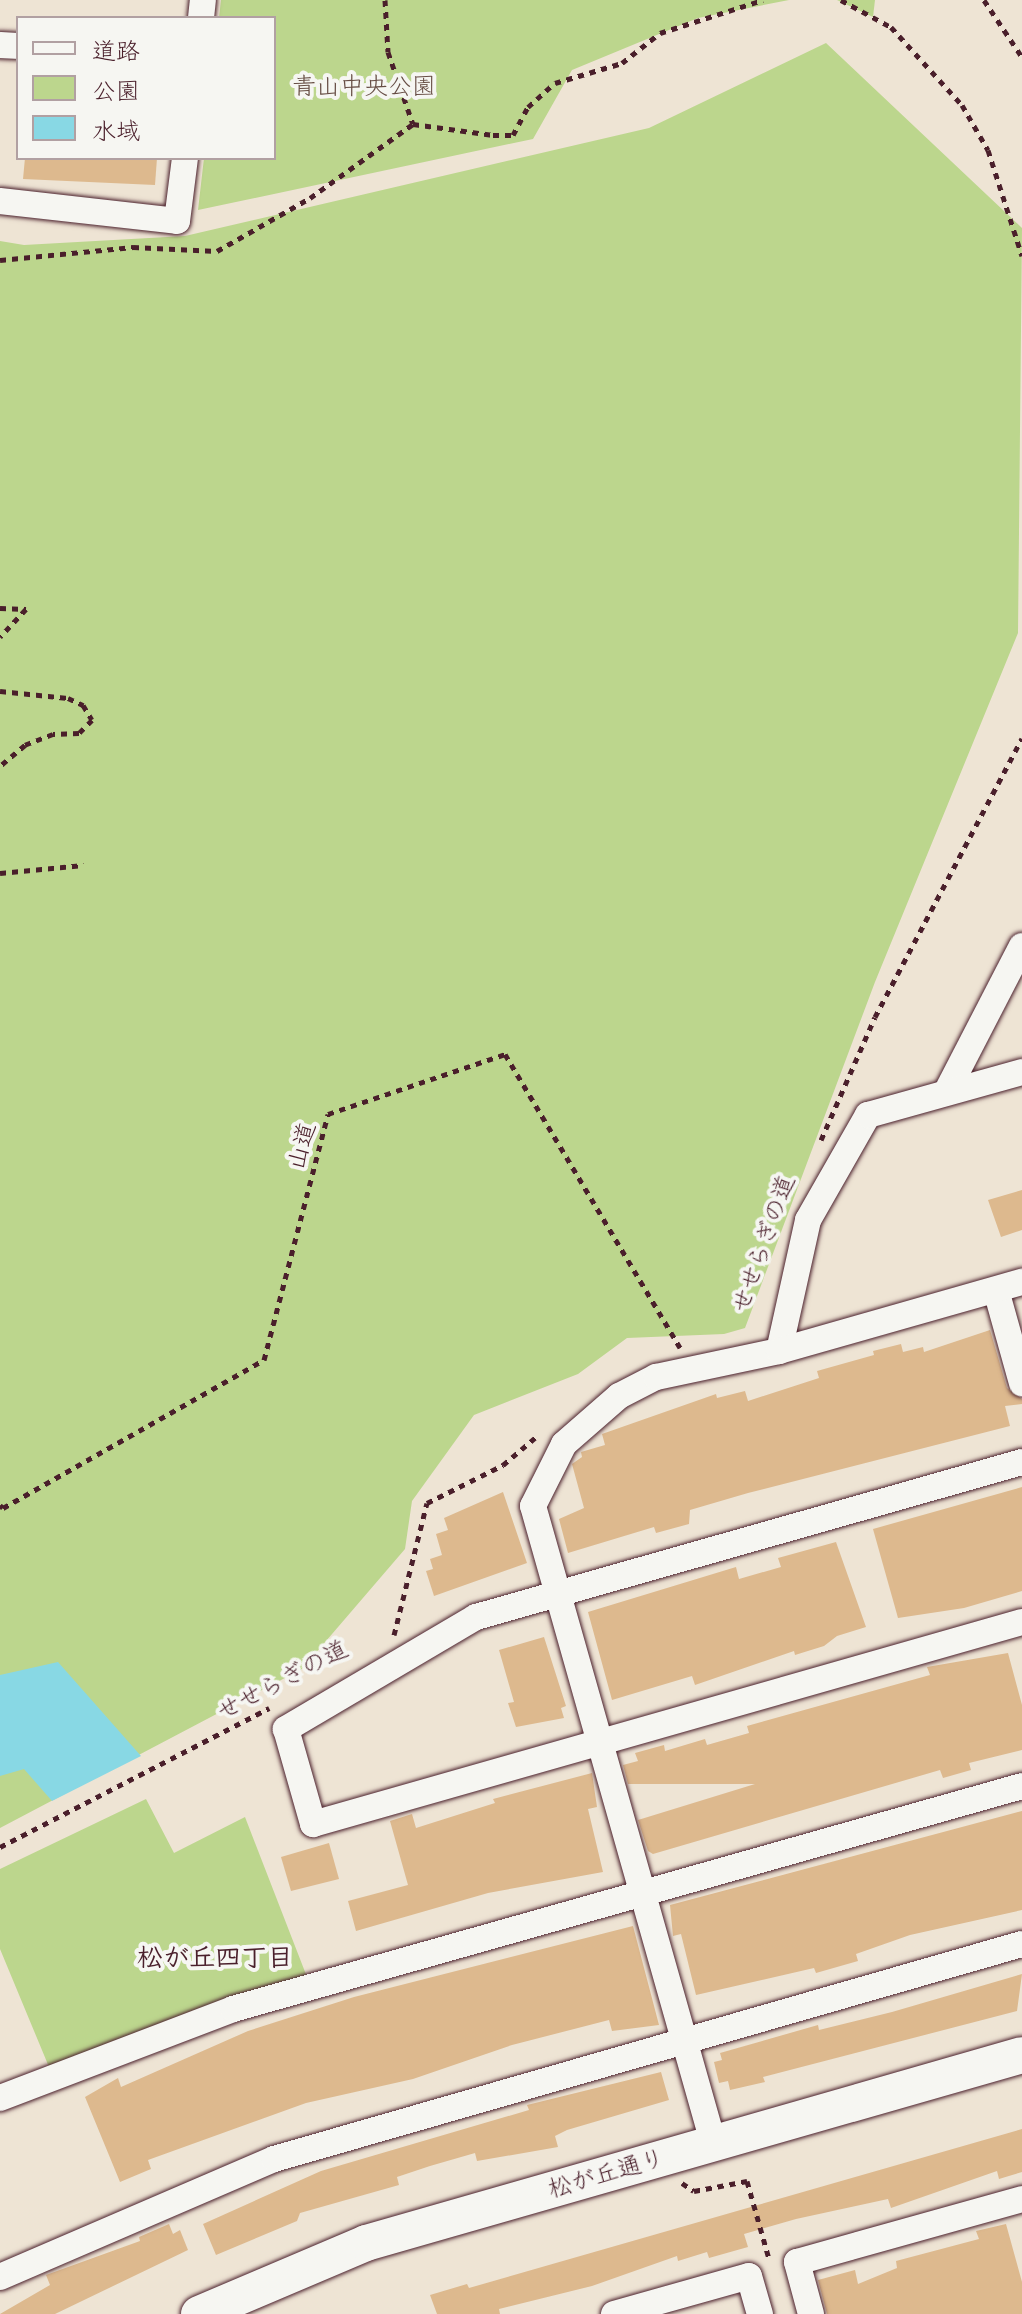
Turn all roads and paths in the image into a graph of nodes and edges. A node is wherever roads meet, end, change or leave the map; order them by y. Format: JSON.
{"nodes":[{"id":1,"x":385,"y":0,"type":"edge"},
{"id":2,"x":763,"y":0,"type":"edge"},
{"id":3,"x":841,"y":0,"type":"edge"},
{"id":4,"x":984,"y":0,"type":"edge"},
{"id":5,"x":1022,"y":57,"type":"edge"},
{"id":6,"x":413,"y":124,"type":"junction"},
{"id":7,"x":185,"y":160,"type":"edge"},
{"id":8,"x":0,"y":201,"type":"edge"},
{"id":9,"x":1022,"y":256,"type":"edge"},
{"id":10,"x":0,"y":260,"type":"edge"},
{"id":11,"x":0,"y":608,"type":"edge"},
{"id":12,"x":0,"y":637,"type":"edge"},
{"id":13,"x":0,"y":691,"type":"edge"},
{"id":14,"x":1022,"y":738,"type":"edge"},
{"id":15,"x":0,"y":766,"type":"edge"},
{"id":16,"x":84,"y":865,"type":"dead end"},
{"id":17,"x":0,"y":873,"type":"edge"},
{"id":18,"x":1020,"y":957,"type":"edge"},
{"id":19,"x":1022,"y":1072,"type":"edge"},
{"id":20,"x":947,"y":1091,"type":"junction"},
{"id":21,"x":818,"y":1147,"type":"dead end"},
{"id":22,"x":1022,"y":1282,"type":"edge"},
{"id":23,"x":996,"y":1290,"type":"junction"},
{"id":24,"x":696,"y":1346,"type":"dead end"},
{"id":25,"x":680,"y":1349,"type":"junction"},
{"id":26,"x":779,"y":1351,"type":"junction"},
{"id":27,"x":668,"y":1352,"type":"dead end"},
{"id":28,"x":1022,"y":1383,"type":"edge"},
{"id":29,"x":545,"y":1429,"type":"dead end"},
{"id":30,"x":1022,"y":1462,"type":"edge"},
{"id":31,"x":0,"y":1505,"type":"edge"},
{"id":32,"x":558,"y":1594,"type":"junction"},
{"id":33,"x":1022,"y":1622,"type":"edge"},
{"id":34,"x":392,"y":1642,"type":"dead end"},
{"id":35,"x":279,"y":1703,"type":"dead end"},
{"id":36,"x":601,"y":1742,"type":"junction"},
{"id":37,"x":1022,"y":1786,"type":"edge"},
{"id":38,"x":0,"y":1847,"type":"edge"},
{"id":39,"x":641,"y":1891,"type":"junction"},
{"id":40,"x":1022,"y":1944,"type":"edge"},
{"id":41,"x":686,"y":2041,"type":"junction"},
{"id":42,"x":1022,"y":2055,"type":"edge"},
{"id":43,"x":0,"y":2098,"type":"edge"},
{"id":44,"x":713,"y":2142,"type":"junction"},
{"id":45,"x":649,"y":2160,"type":"junction"},
{"id":46,"x":1022,"y":2199,"type":"edge"},
{"id":47,"x":772,"y":2269,"type":"dead end"},
{"id":48,"x":0,"y":2277,"type":"edge"},
{"id":49,"x":221,"y":2310,"type":"edge"},
{"id":50,"x":614,"y":2314,"type":"edge"},
{"id":51,"x":760,"y":2314,"type":"edge"},
{"id":52,"x":811,"y":2314,"type":"edge"}],
"edges":[{"from":1,"to":6,"type":"path"},
{"from":2,"to":6,"type":"path"},
{"from":3,"to":9,"type":"path"},
{"from":4,"to":5,"type":"path"},
{"from":6,"to":10,"type":"path"},
{"from":7,"to":8,"type":"street"},
{"from":11,"to":12,"type":"path"},
{"from":13,"to":15,"type":"path"},
{"from":14,"to":21,"type":"path"},
{"from":16,"to":17,"type":"path"},
{"from":18,"to":20,"type":"street"},
{"from":19,"to":20,"type":"street"},
{"from":20,"to":26,"type":"street"},
{"from":22,"to":23,"type":"street"},
{"from":23,"to":26,"type":"street"},
{"from":23,"to":28,"type":"street"},
{"from":24,"to":25,"type":"path"},
{"from":25,"to":27,"type":"path"},
{"from":25,"to":31,"type":"path","name":"山道"},
{"from":26,"to":32,"type":"street"},
{"from":29,"to":34,"type":"path"},
{"from":30,"to":32,"type":"street"},
{"from":32,"to":36,"type":"street"},
{"from":32,"to":36,"type":"street"},
{"from":33,"to":36,"type":"street"},
{"from":35,"to":38,"type":"path","name":"せせらぎの道"},
{"from":36,"to":39,"type":"street"},
{"from":37,"to":39,"type":"street"},
{"from":39,"to":41,"type":"street"},
{"from":39,"to":43,"type":"street"},
{"from":40,"to":41,"type":"street"},
{"from":41,"to":44,"type":"street"},
{"from":41,"to":48,"type":"street"},
{"from":42,"to":44,"type":"street","name":"松が丘通り"},
{"from":44,"to":45,"type":"street","name":"松が丘通り"},
{"from":45,"to":47,"type":"path"},
{"from":45,"to":49,"type":"street","name":"松が丘通り"},
{"from":46,"to":52,"type":"street"},
{"from":50,"to":51,"type":"street"}]}
